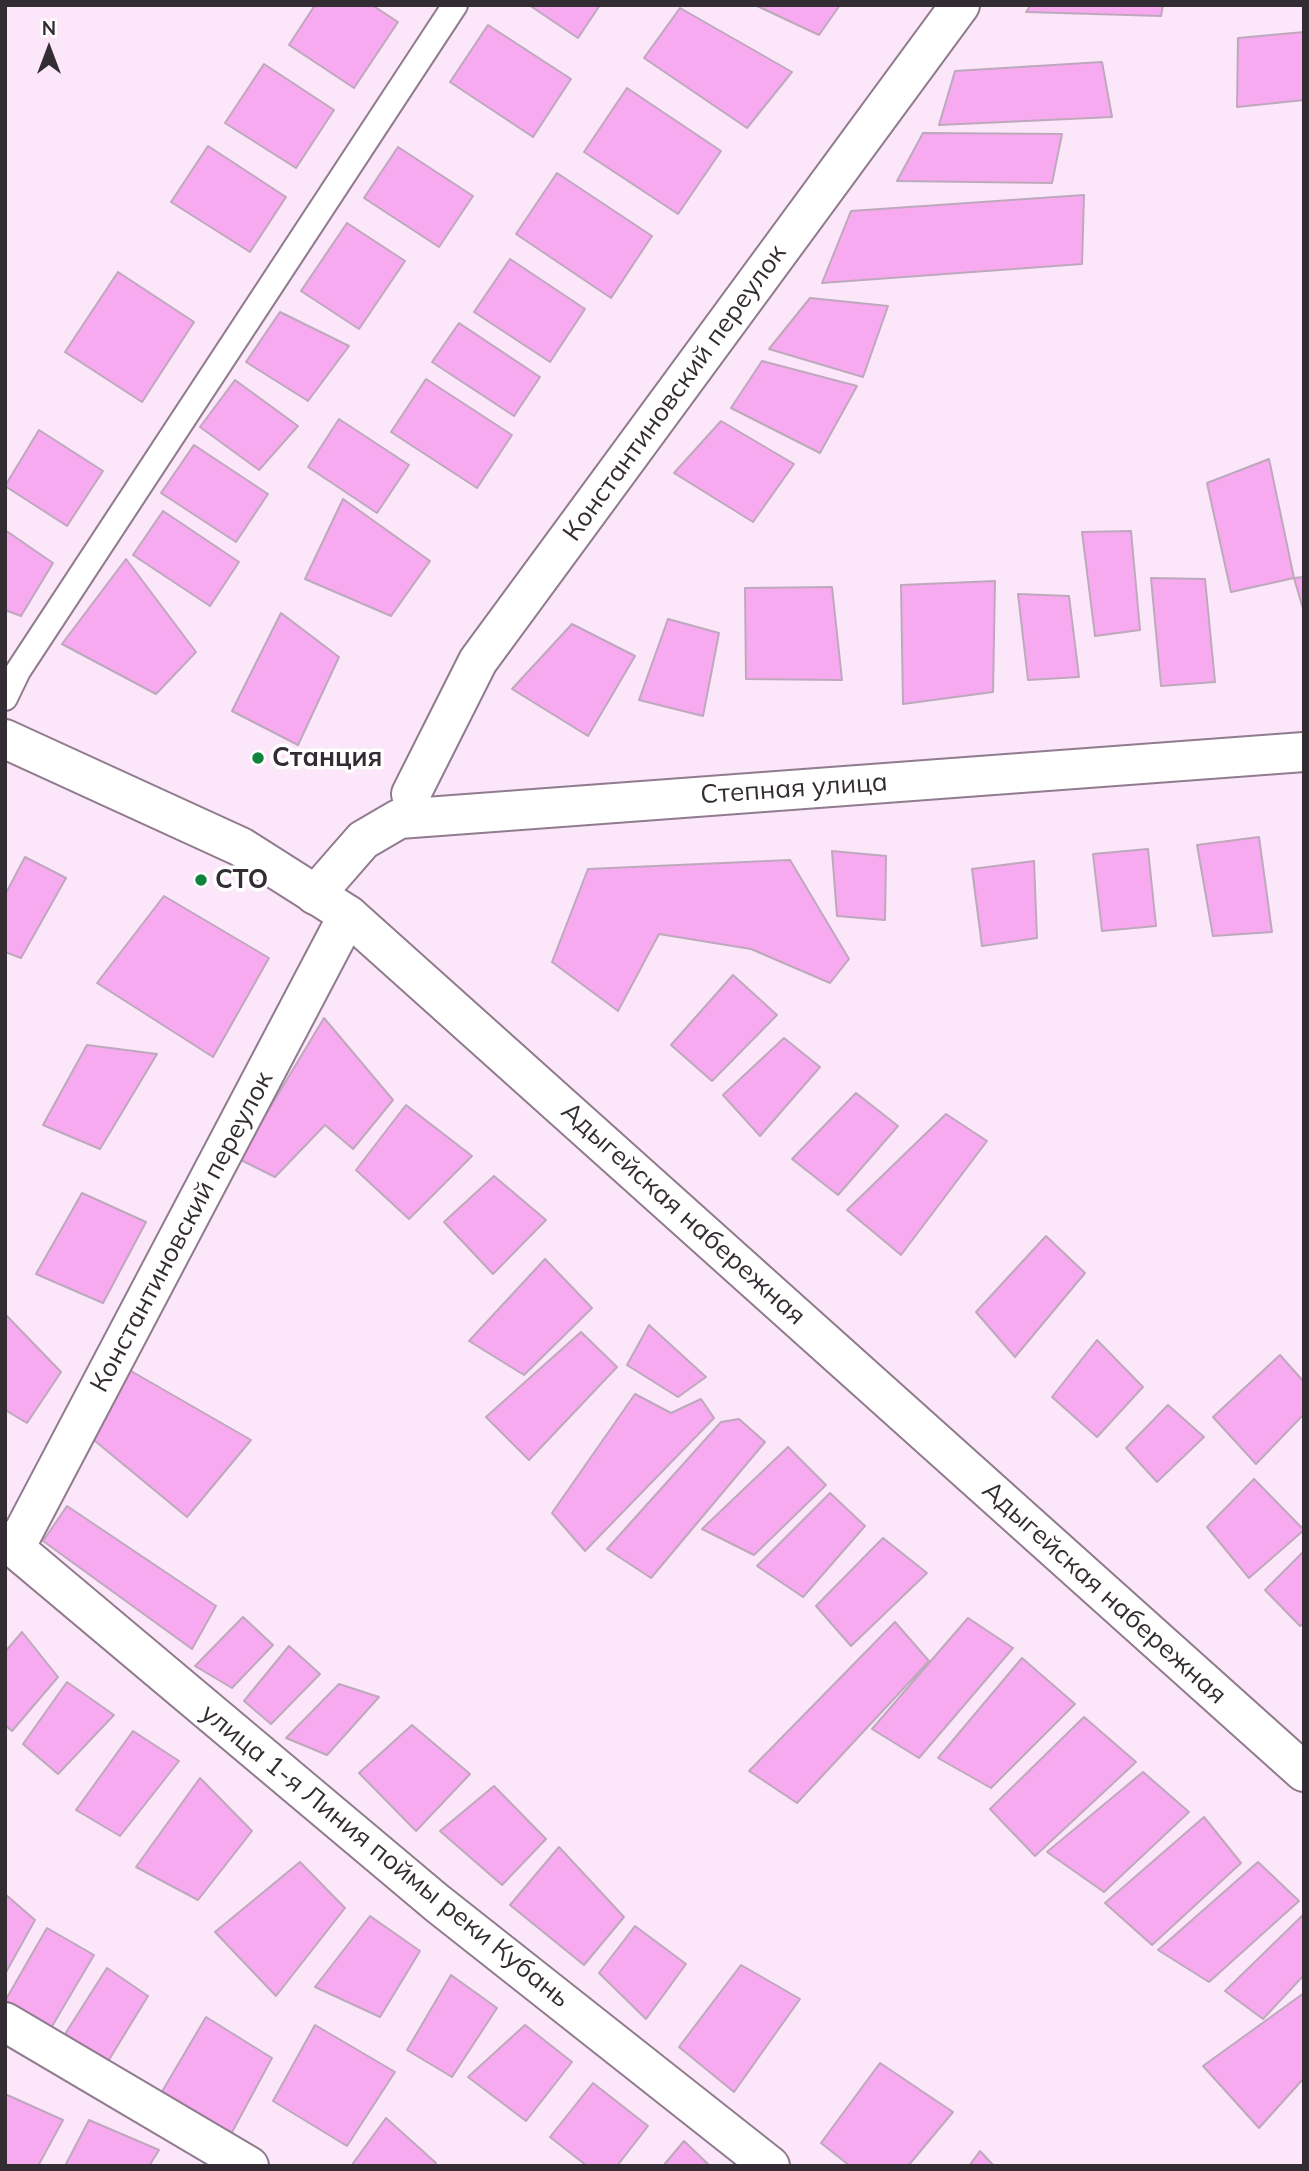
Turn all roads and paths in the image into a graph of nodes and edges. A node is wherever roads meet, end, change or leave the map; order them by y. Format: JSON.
{"nodes":[{"id":1,"x":455,"y":5,"type":"edge"},
{"id":2,"x":960,"y":5,"type":"edge"},
{"id":3,"x":5,"y":698,"type":"edge"},
{"id":4,"x":5,"y":739,"type":"edge"},
{"id":5,"x":1304,"y":752,"type":"edge"},
{"id":6,"x":411,"y":794,"type":"dead end"},
{"id":7,"x":315,"y":894,"type":"junction"},
{"id":8,"x":348,"y":915,"type":"junction"},
{"id":9,"x":10,"y":1544,"type":"edge"},
{"id":10,"x":1304,"y":1773,"type":"edge"},
{"id":11,"x":5,"y":2022,"type":"edge"},
{"id":12,"x":249,"y":2166,"type":"edge"},
{"id":13,"x":770,"y":2166,"type":"edge"}],
"edges":[{"from":1,"to":3,"type":"lane"},
{"from":2,"to":6,"type":"street","name":"Константиновский переулок"},
{"from":4,"to":7,"type":"street","name":"Адыгейская набережная"},
{"from":5,"to":7,"type":"street","name":"Степная улица"},
{"from":7,"to":8,"type":"street","name":"Адыгейская набережная"},
{"from":8,"to":9,"type":"street","name":"Константиновский переулок"},
{"from":8,"to":10,"type":"street","name":"Адыгейская набережная"},
{"from":9,"to":13,"type":"street","name":"улица 1-я Линия поймы реки Кубань"},
{"from":11,"to":12,"type":"street"}]}
